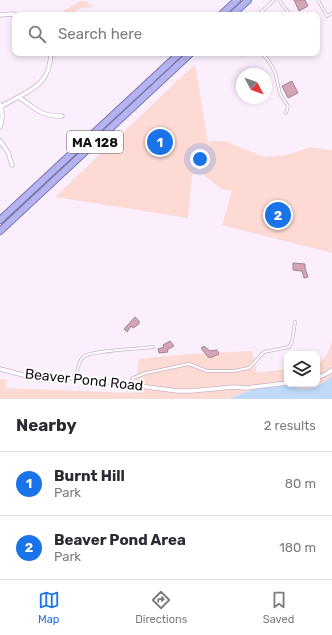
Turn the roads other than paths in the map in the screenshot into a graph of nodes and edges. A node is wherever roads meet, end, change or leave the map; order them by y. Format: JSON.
{"nodes":[{"id":1,"x":237,"y":0,"type":"edge"},
{"id":2,"x":248,"y":0,"type":"edge"},
{"id":3,"x":274,"y":0,"type":"edge"},
{"id":4,"x":279,"y":0,"type":"edge"},
{"id":5,"x":318,"y":0,"type":"edge"},
{"id":6,"x":224,"y":12,"type":"edge"},
{"id":7,"x":235,"y":12,"type":"edge"},
{"id":8,"x":261,"y":12,"type":"edge"},
{"id":9,"x":288,"y":12,"type":"edge"},
{"id":10,"x":332,"y":13,"type":"edge"},
{"id":11,"x":12,"y":14,"type":"edge"},
{"id":12,"x":0,"y":15,"type":"edge"},
{"id":13,"x":50,"y":56,"type":"edge"},
{"id":14,"x":177,"y":56,"type":"edge"},
{"id":15,"x":188,"y":56,"type":"edge"},
{"id":16,"x":264,"y":56,"type":"edge"},
{"id":17,"x":18,"y":97,"type":"junction"},
{"id":18,"x":1,"y":106,"type":"edge"},
{"id":19,"x":286,"y":113,"type":"dead end"},
{"id":20,"x":62,"y":116,"type":"dead end"},
{"id":21,"x":0,"y":127,"type":"edge"},
{"id":22,"x":0,"y":141,"type":"edge"},
{"id":23,"x":12,"y":165,"type":"dead end"},
{"id":24,"x":10,"y":210,"type":"junction"},
{"id":25,"x":0,"y":213,"type":"edge"},
{"id":26,"x":0,"y":220,"type":"edge"},
{"id":27,"x":0,"y":231,"type":"edge"},
{"id":28,"x":296,"y":322,"type":"dead end"},
{"id":29,"x":154,"y":347,"type":"dead end"},
{"id":30,"x":0,"y":369,"type":"edge"},
{"id":31,"x":332,"y":370,"type":"edge"},
{"id":32,"x":320,"y":377,"type":"edge"},
{"id":33,"x":76,"y":378,"type":"junction"},
{"id":34,"x":284,"y":383,"type":"edge"},
{"id":35,"x":129,"y":384,"type":"junction"}],
"edges":[{"from":1,"to":6,"type":"highway"},
{"from":2,"to":7,"type":"highway"},
{"from":3,"to":8,"type":"lane"},
{"from":4,"to":9,"type":"lane"},
{"from":5,"to":10,"type":"lane"},
{"from":11,"to":12,"type":"street"},
{"from":13,"to":17,"type":"street"},
{"from":14,"to":24,"type":"highway","number":"MA 128"},
{"from":15,"to":27,"type":"highway","number":"MA 128"},
{"from":16,"to":19,"type":"lane"},
{"from":17,"to":18,"type":"street"},
{"from":17,"to":20,"type":"street"},
{"from":18,"to":21,"type":"street"},
{"from":22,"to":23,"type":"street"},
{"from":24,"to":25,"type":"highway"},
{"from":24,"to":26,"type":"highway","number":"MA 128"},
{"from":28,"to":35,"type":"lane"},
{"from":29,"to":33,"type":"lane"},
{"from":30,"to":33,"type":"street","name":"Beaver Pond Road"},
{"from":31,"to":32,"type":"street"},
{"from":33,"to":35,"type":"street","name":"Beaver Pond Road"},
{"from":34,"to":35,"type":"street","name":"Beaver Pond Road"}]}
